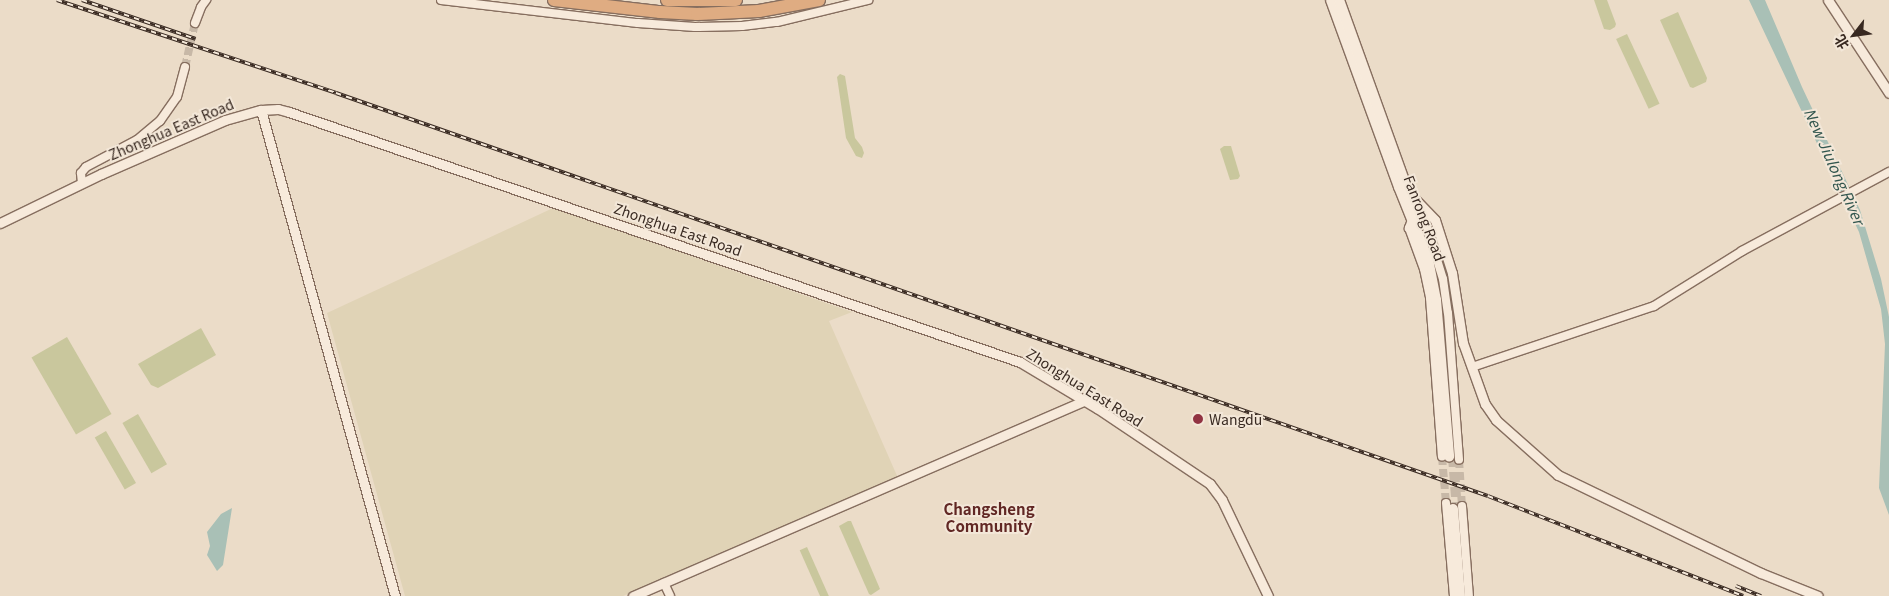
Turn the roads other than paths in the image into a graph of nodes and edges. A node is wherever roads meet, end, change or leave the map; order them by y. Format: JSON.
{"nodes":[{"id":1,"x":206,"y":0,"type":"edge"},
{"id":2,"x":441,"y":0,"type":"edge"},
{"id":3,"x":554,"y":0,"type":"edge"},
{"id":4,"x":667,"y":0,"type":"edge"},
{"id":5,"x":677,"y":0,"type":"edge"},
{"id":6,"x":736,"y":0,"type":"edge"},
{"id":7,"x":818,"y":0,"type":"edge"},
{"id":8,"x":868,"y":0,"type":"edge"},
{"id":9,"x":1331,"y":0,"type":"edge"},
{"id":10,"x":1339,"y":0,"type":"edge"},
{"id":11,"x":1828,"y":0,"type":"edge"},
{"id":12,"x":195,"y":23,"type":"tunnel mouth"},
{"id":13,"x":185,"y":67,"type":"tunnel mouth"},
{"id":14,"x":1889,"y":93,"type":"edge"},
{"id":15,"x":261,"y":110,"type":"junction"},
{"id":16,"x":1889,"y":172,"type":"edge"},
{"id":17,"x":82,"y":183,"type":"junction"},
{"id":18,"x":1410,"y":194,"type":"junction"},
{"id":19,"x":0,"y":223,"type":"edge"},
{"id":20,"x":1472,"y":367,"type":"junction"},
{"id":21,"x":1085,"y":400,"type":"junction"},
{"id":22,"x":1455,"y":507,"type":"junction"},
{"id":23,"x":664,"y":583,"type":"junction"},
{"id":24,"x":395,"y":596,"type":"edge"},
{"id":25,"x":633,"y":596,"type":"edge"},
{"id":26,"x":670,"y":596,"type":"edge"},
{"id":27,"x":1268,"y":596,"type":"edge"},
{"id":28,"x":1454,"y":596,"type":"edge"},
{"id":29,"x":1460,"y":596,"type":"edge"},
{"id":30,"x":1464,"y":596,"type":"edge"},
{"id":31,"x":1469,"y":596,"type":"edge"},
{"id":32,"x":1818,"y":596,"type":"edge"}],
"edges":[{"from":1,"to":12,"type":"street"},
{"from":2,"to":8,"type":"street"},
{"from":3,"to":7,"type":"highway"},
{"from":4,"to":5,"type":"highway"},
{"from":5,"to":6,"type":"highway"},
{"from":9,"to":18,"type":"main road","name":"Fanrong Road"},
{"from":10,"to":18,"type":"main road","name":"Fanrong Road"},
{"from":11,"to":14,"type":"street"},
{"from":13,"to":17,"type":"street"},
{"from":15,"to":17,"type":"street","name":"Zhonghua East Road"},
{"from":15,"to":21,"type":"street","name":"Zhonghua East Road"},
{"from":15,"to":24,"type":"street"},
{"from":16,"to":20,"type":"street"},
{"from":17,"to":19,"type":"street","name":"Zhonghua East Road"},
{"from":18,"to":20,"type":"street"},
{"from":20,"to":32,"type":"street"},
{"from":21,"to":23,"type":"street"},
{"from":21,"to":27,"type":"street","name":"Zhonghua East Road"},
{"from":22,"to":28,"type":"street"},
{"from":22,"to":29,"type":"main road"},
{"from":22,"to":30,"type":"main road"},
{"from":22,"to":31,"type":"street"},
{"from":23,"to":25,"type":"street"},
{"from":23,"to":26,"type":"street"}]}
